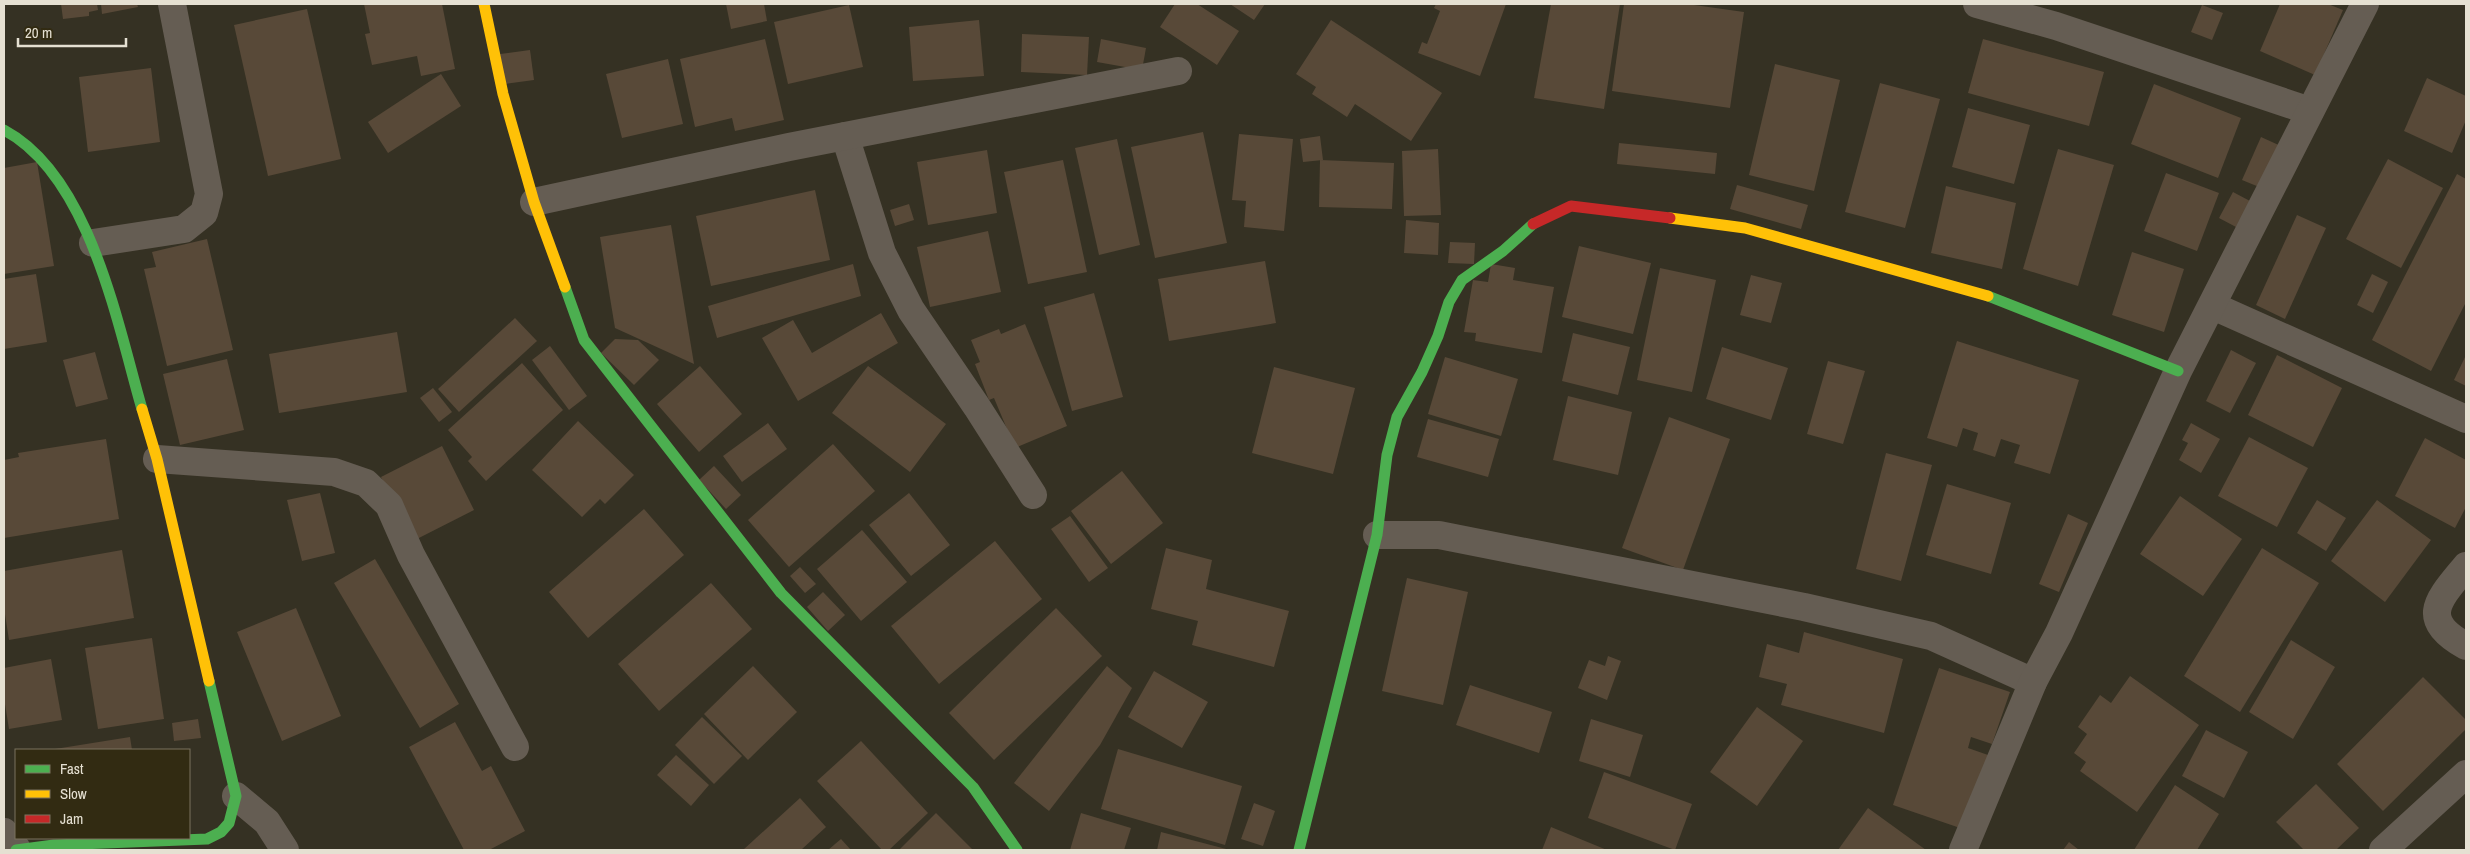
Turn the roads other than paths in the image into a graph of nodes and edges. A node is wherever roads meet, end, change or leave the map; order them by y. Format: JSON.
{"nodes":[{"id":1,"x":172,"y":4,"type":"edge"},
{"id":2,"x":484,"y":4,"type":"edge"},
{"id":3,"x":1977,"y":4,"type":"edge"},
{"id":4,"x":2365,"y":4,"type":"edge"},
{"id":5,"x":1178,"y":71,"type":"dead end"},
{"id":6,"x":2310,"y":111,"type":"junction"},
{"id":7,"x":4,"y":130,"type":"edge"},
{"id":8,"x":846,"y":136,"type":"junction"},
{"id":9,"x":534,"y":202,"type":"junction"},
{"id":10,"x":93,"y":243,"type":"junction"},
{"id":11,"x":2213,"y":306,"type":"junction"},
{"id":12,"x":2178,"y":371,"type":"junction"},
{"id":13,"x":2466,"y":420,"type":"edge"},
{"id":14,"x":157,"y":459,"type":"junction"},
{"id":15,"x":1033,"y":495,"type":"dead end"},
{"id":16,"x":1378,"y":535,"type":"junction"},
{"id":17,"x":2466,"y":566,"type":"edge"},
{"id":18,"x":2466,"y":646,"type":"edge"},
{"id":19,"x":2033,"y":682,"type":"junction"},
{"id":20,"x":515,"y":747,"type":"dead end"},
{"id":21,"x":2466,"y":774,"type":"edge"},
{"id":22,"x":236,"y":796,"type":"junction"},
{"id":23,"x":12,"y":844,"type":"edge"},
{"id":24,"x":285,"y":850,"type":"edge"},
{"id":25,"x":1016,"y":850,"type":"edge"},
{"id":26,"x":1299,"y":850,"type":"edge"},
{"id":27,"x":1963,"y":850,"type":"edge"},
{"id":28,"x":2383,"y":850,"type":"edge"}],
"edges":[{"from":1,"to":10,"type":"street"},
{"from":2,"to":9,"type":"street"},
{"from":3,"to":6,"type":"street"},
{"from":4,"to":6,"type":"street"},
{"from":5,"to":8,"type":"street"},
{"from":6,"to":11,"type":"street"},
{"from":7,"to":10,"type":"street"},
{"from":8,"to":9,"type":"street"},
{"from":8,"to":15,"type":"street"},
{"from":9,"to":25,"type":"street"},
{"from":10,"to":14,"type":"street"},
{"from":11,"to":12,"type":"street"},
{"from":11,"to":13,"type":"street"},
{"from":12,"to":16,"type":"street"},
{"from":12,"to":19,"type":"street"},
{"from":14,"to":20,"type":"street"},
{"from":14,"to":22,"type":"street"},
{"from":16,"to":19,"type":"street"},
{"from":16,"to":26,"type":"street"},
{"from":17,"to":18,"type":"street"},
{"from":19,"to":27,"type":"street"},
{"from":21,"to":28,"type":"street"},
{"from":22,"to":23,"type":"street"},
{"from":22,"to":24,"type":"street"}]}
